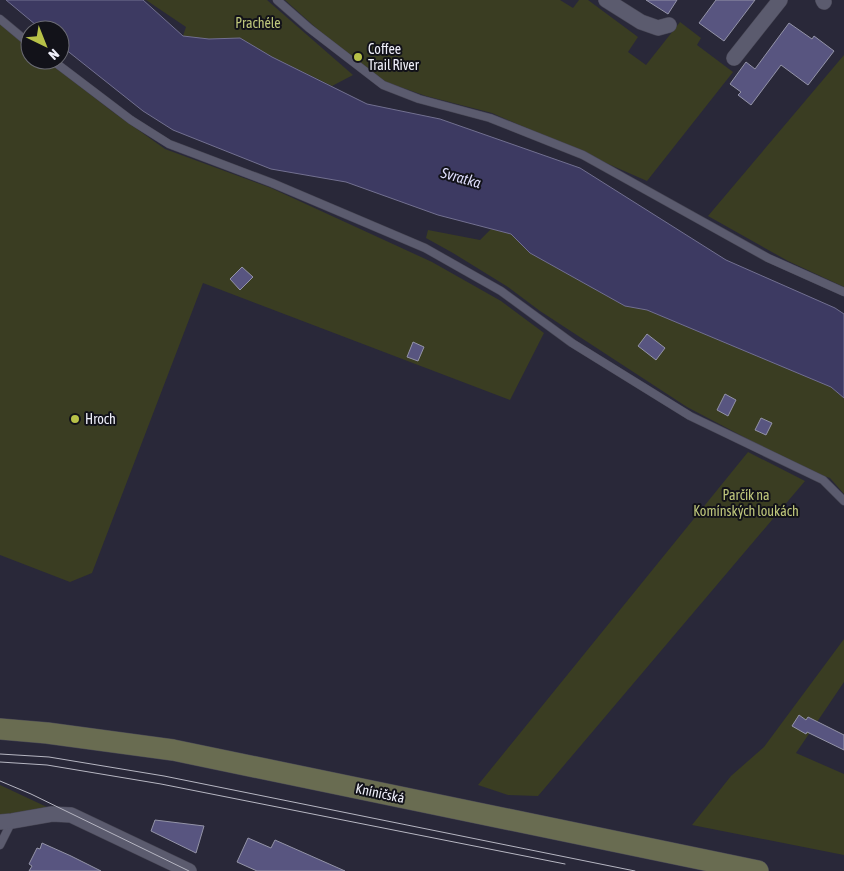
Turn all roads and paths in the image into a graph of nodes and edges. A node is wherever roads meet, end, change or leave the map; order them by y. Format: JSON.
{"nodes":[{"id":1,"x":277,"y":0,"type":"edge"},
{"id":2,"x":606,"y":0,"type":"edge"},
{"id":3,"x":780,"y":0,"type":"edge"},
{"id":4,"x":0,"y":19,"type":"edge"},
{"id":5,"x":669,"y":25,"type":"dead end"},
{"id":6,"x":20,"y":36,"type":"edge"},
{"id":7,"x":734,"y":58,"type":"dead end"},
{"id":8,"x":65,"y":70,"type":"edge"},
{"id":9,"x":844,"y":292,"type":"edge"},
{"id":10,"x":844,"y":501,"type":"edge"},
{"id":11,"x":0,"y":730,"type":"edge"},
{"id":12,"x":6,"y":822,"type":"edge"},
{"id":13,"x":0,"y":844,"type":"edge"},
{"id":14,"x":189,"y":871,"type":"edge"},
{"id":15,"x":758,"y":871,"type":"edge"}],
"edges":[{"from":1,"to":9,"type":"lane"},
{"from":2,"to":5,"type":"street"},
{"from":3,"to":7,"type":"street"},
{"from":4,"to":6,"type":"lane"},
{"from":8,"to":10,"type":"lane"},
{"from":11,"to":15,"type":"main road","name":"Kníničská"},
{"from":12,"to":13,"type":"lane"},
{"from":12,"to":14,"type":"street"}]}
